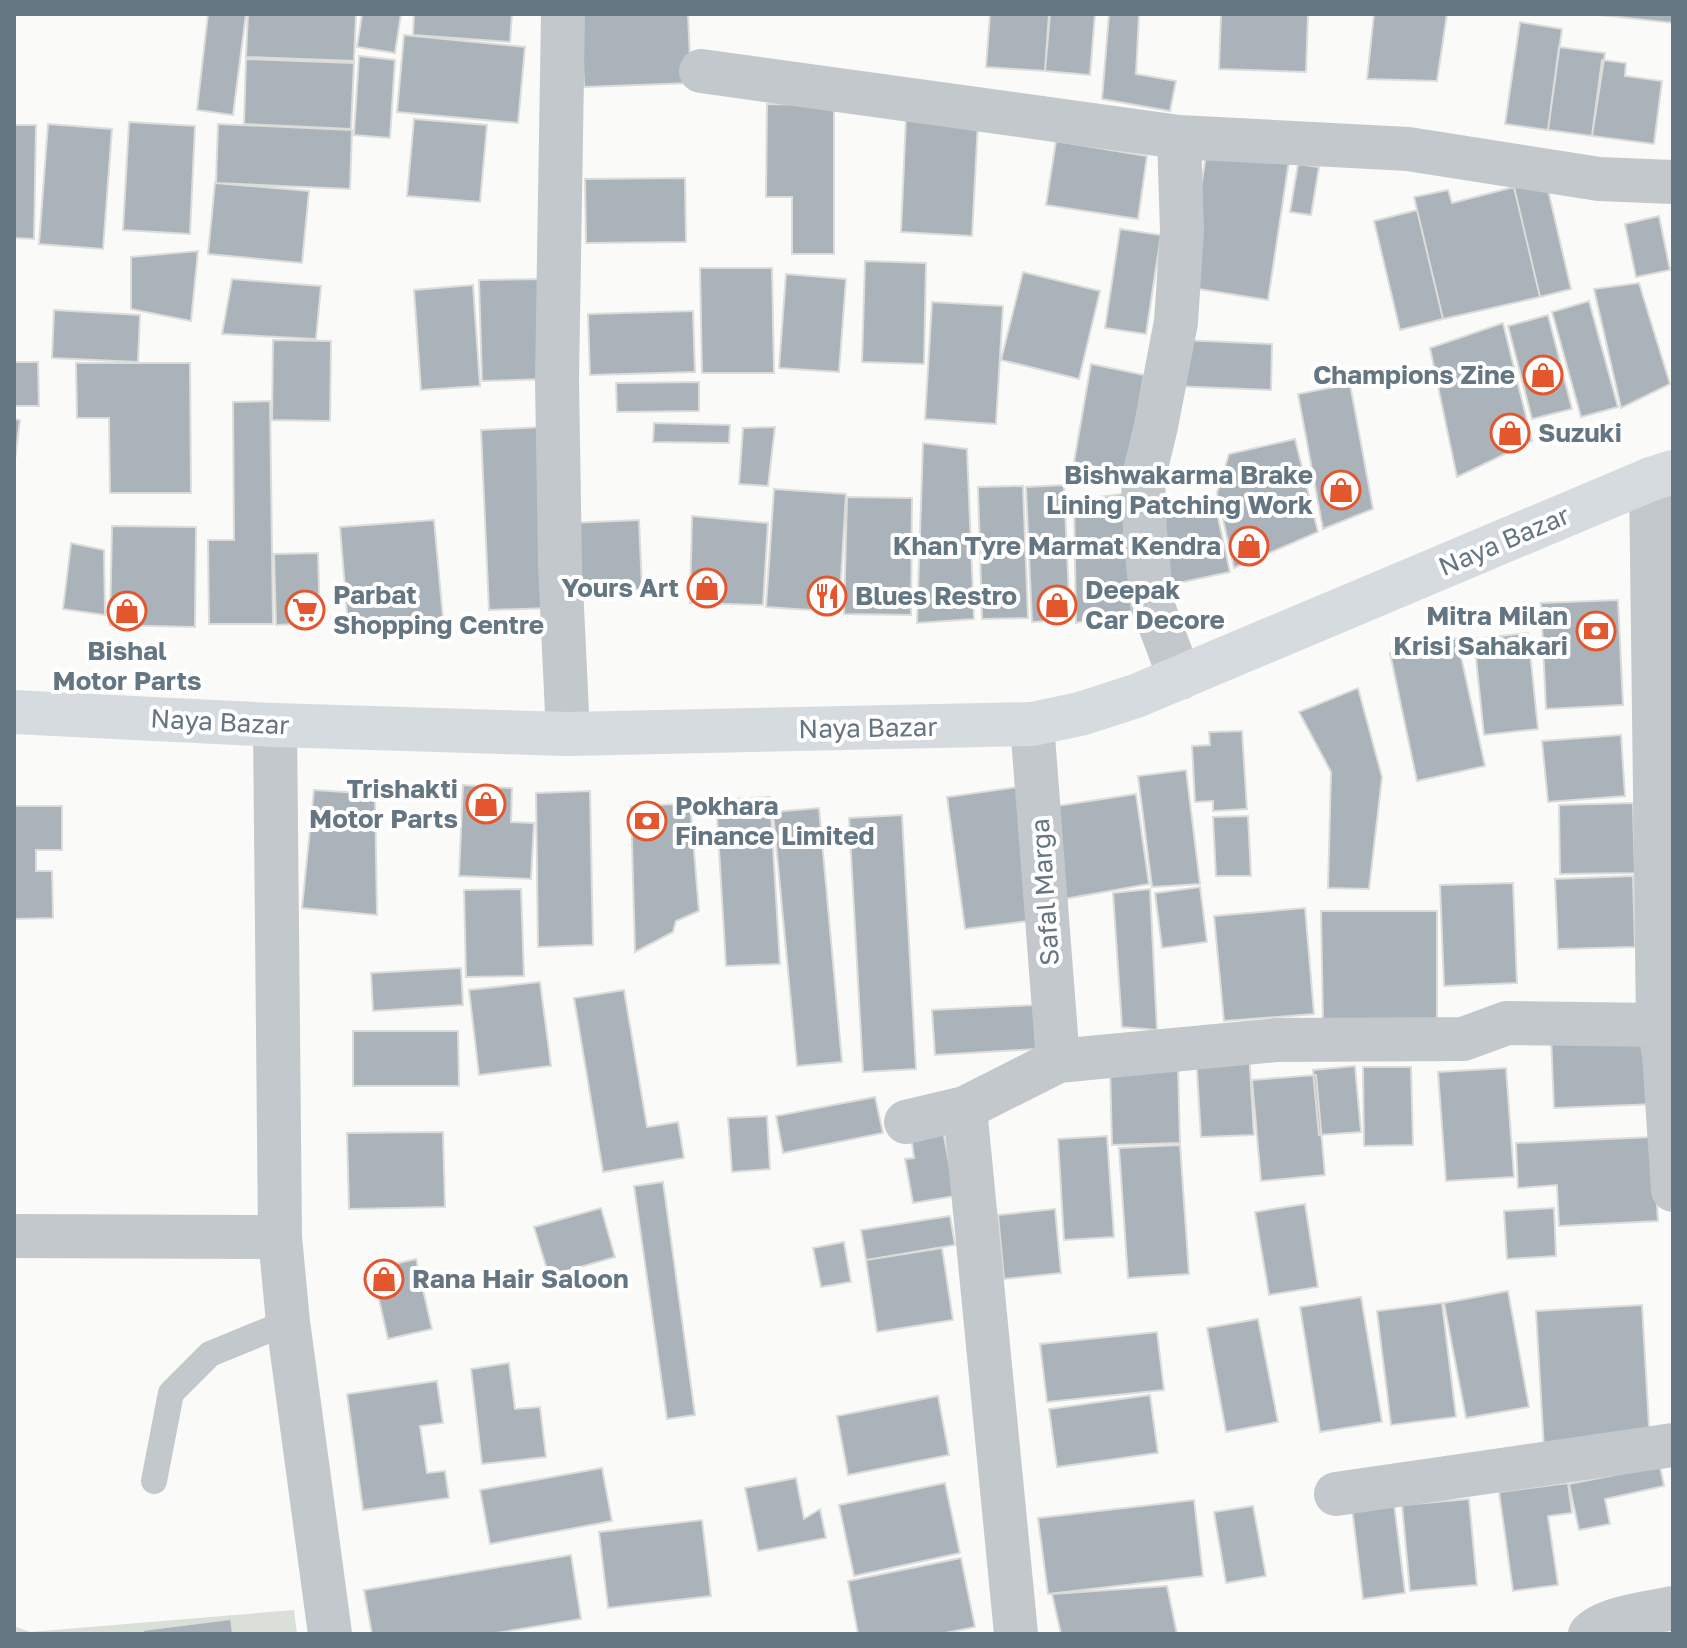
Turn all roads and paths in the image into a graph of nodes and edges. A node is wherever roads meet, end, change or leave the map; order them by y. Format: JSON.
{"nodes":[{"id":1,"x":563,"y":14,"type":"edge"},
{"id":2,"x":701,"y":71,"type":"dead end"},
{"id":3,"x":1179,"y":137,"type":"junction"},
{"id":4,"x":1673,"y":182,"type":"edge"},
{"id":5,"x":1662,"y":475,"type":"edge"},
{"id":6,"x":1180,"y":678,"type":"junction"},
{"id":7,"x":14,"y":712,"type":"edge"},
{"id":8,"x":1032,"y":724,"type":"junction"},
{"id":9,"x":275,"y":725,"type":"junction"},
{"id":10,"x":568,"y":734,"type":"junction"},
{"id":11,"x":1658,"y":1025,"type":"junction"},
{"id":12,"x":1058,"y":1061,"type":"junction"},
{"id":13,"x":965,"y":1108,"type":"junction"},
{"id":14,"x":906,"y":1122,"type":"dead end"},
{"id":15,"x":1673,"y":1190,"type":"edge"},
{"id":16,"x":14,"y":1236,"type":"edge"},
{"id":17,"x":280,"y":1237,"type":"junction"},
{"id":18,"x":288,"y":1322,"type":"junction"},
{"id":19,"x":1673,"y":1445,"type":"edge"},
{"id":20,"x":154,"y":1481,"type":"dead end"},
{"id":21,"x":1336,"y":1494,"type":"dead end"},
{"id":22,"x":1673,"y":1608,"type":"edge"},
{"id":23,"x":330,"y":1634,"type":"edge"},
{"id":24,"x":1016,"y":1634,"type":"edge"},
{"id":25,"x":1590,"y":1634,"type":"edge"}],
"edges":[{"from":1,"to":10,"type":"street"},
{"from":2,"to":3,"type":"street"},
{"from":3,"to":4,"type":"street"},
{"from":3,"to":6,"type":"street"},
{"from":5,"to":6,"type":"main road","name":"Naya Bazar"},
{"from":5,"to":11,"type":"street"},
{"from":6,"to":8,"type":"main road","name":"Naya Bazar"},
{"from":7,"to":9,"type":"main road","name":"Naya Bazar"},
{"from":8,"to":10,"type":"main road","name":"Naya Bazar"},
{"from":8,"to":12,"type":"street","name":"Safal Marga"},
{"from":9,"to":10,"type":"main road","name":"Naya Bazar"},
{"from":9,"to":17,"type":"street"},
{"from":11,"to":12,"type":"street"},
{"from":11,"to":15,"type":"street"},
{"from":12,"to":13,"type":"street"},
{"from":13,"to":14,"type":"street"},
{"from":13,"to":24,"type":"street"},
{"from":16,"to":17,"type":"street"},
{"from":17,"to":18,"type":"street"},
{"from":18,"to":20,"type":"lane"},
{"from":18,"to":23,"type":"street"},
{"from":19,"to":21,"type":"street"},
{"from":22,"to":25,"type":"street"}]}
